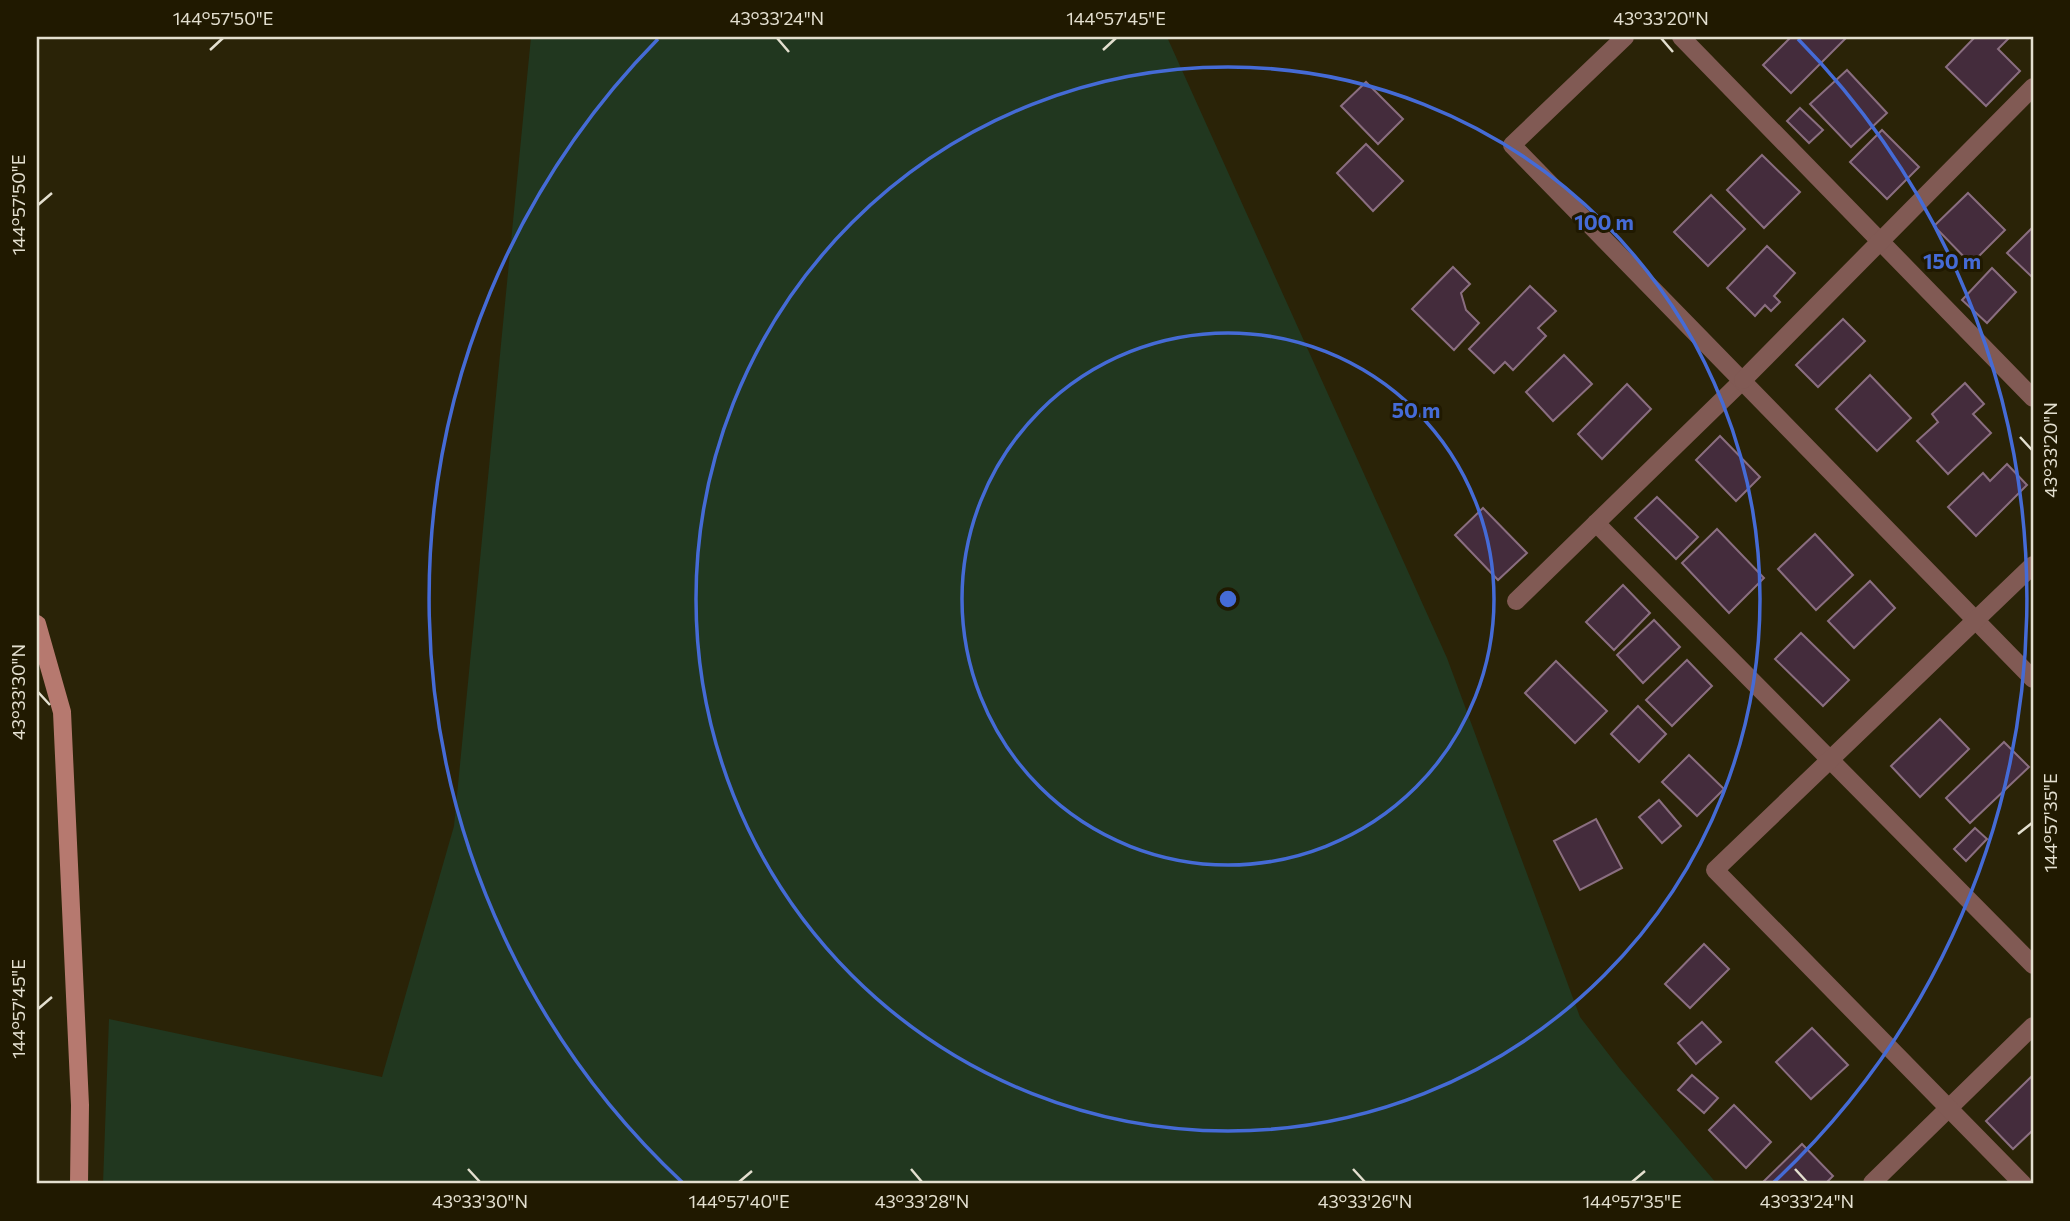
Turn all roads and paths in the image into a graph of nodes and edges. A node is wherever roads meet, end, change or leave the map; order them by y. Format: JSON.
{"nodes":[{"id":1,"x":1625,"y":37,"type":"edge"},
{"id":2,"x":1681,"y":37,"type":"edge"},
{"id":3,"x":2033,"y":87,"type":"edge"},
{"id":4,"x":1882,"y":241,"type":"junction"},
{"id":5,"x":1742,"y":380,"type":"junction"},
{"id":6,"x":2033,"y":398,"type":"edge"},
{"id":7,"x":1596,"y":523,"type":"junction"},
{"id":8,"x":2033,"y":565,"type":"edge"},
{"id":9,"x":1516,"y":601,"type":"dead end"},
{"id":10,"x":1976,"y":621,"type":"junction"},
{"id":11,"x":37,"y":624,"type":"edge"},
{"id":12,"x":2033,"y":679,"type":"edge"},
{"id":13,"x":1831,"y":760,"type":"junction"},
{"id":14,"x":2033,"y":965,"type":"edge"},
{"id":15,"x":2033,"y":1026,"type":"edge"},
{"id":16,"x":1948,"y":1108,"type":"junction"},
{"id":17,"x":1872,"y":1182,"type":"dead end"},
{"id":18,"x":79,"y":1184,"type":"edge"},
{"id":19,"x":2023,"y":1184,"type":"edge"}],
"edges":[{"from":1,"to":5,"type":"street"},
{"from":2,"to":4,"type":"street"},
{"from":3,"to":4,"type":"street"},
{"from":4,"to":5,"type":"street"},
{"from":4,"to":6,"type":"street"},
{"from":5,"to":7,"type":"street"},
{"from":5,"to":10,"type":"street"},
{"from":7,"to":9,"type":"street"},
{"from":7,"to":13,"type":"street"},
{"from":8,"to":10,"type":"street"},
{"from":10,"to":12,"type":"street"},
{"from":10,"to":13,"type":"street"},
{"from":11,"to":18,"type":"street"},
{"from":13,"to":14,"type":"street"},
{"from":13,"to":16,"type":"street"},
{"from":15,"to":16,"type":"street"},
{"from":16,"to":17,"type":"street"},
{"from":16,"to":19,"type":"street"}]}
